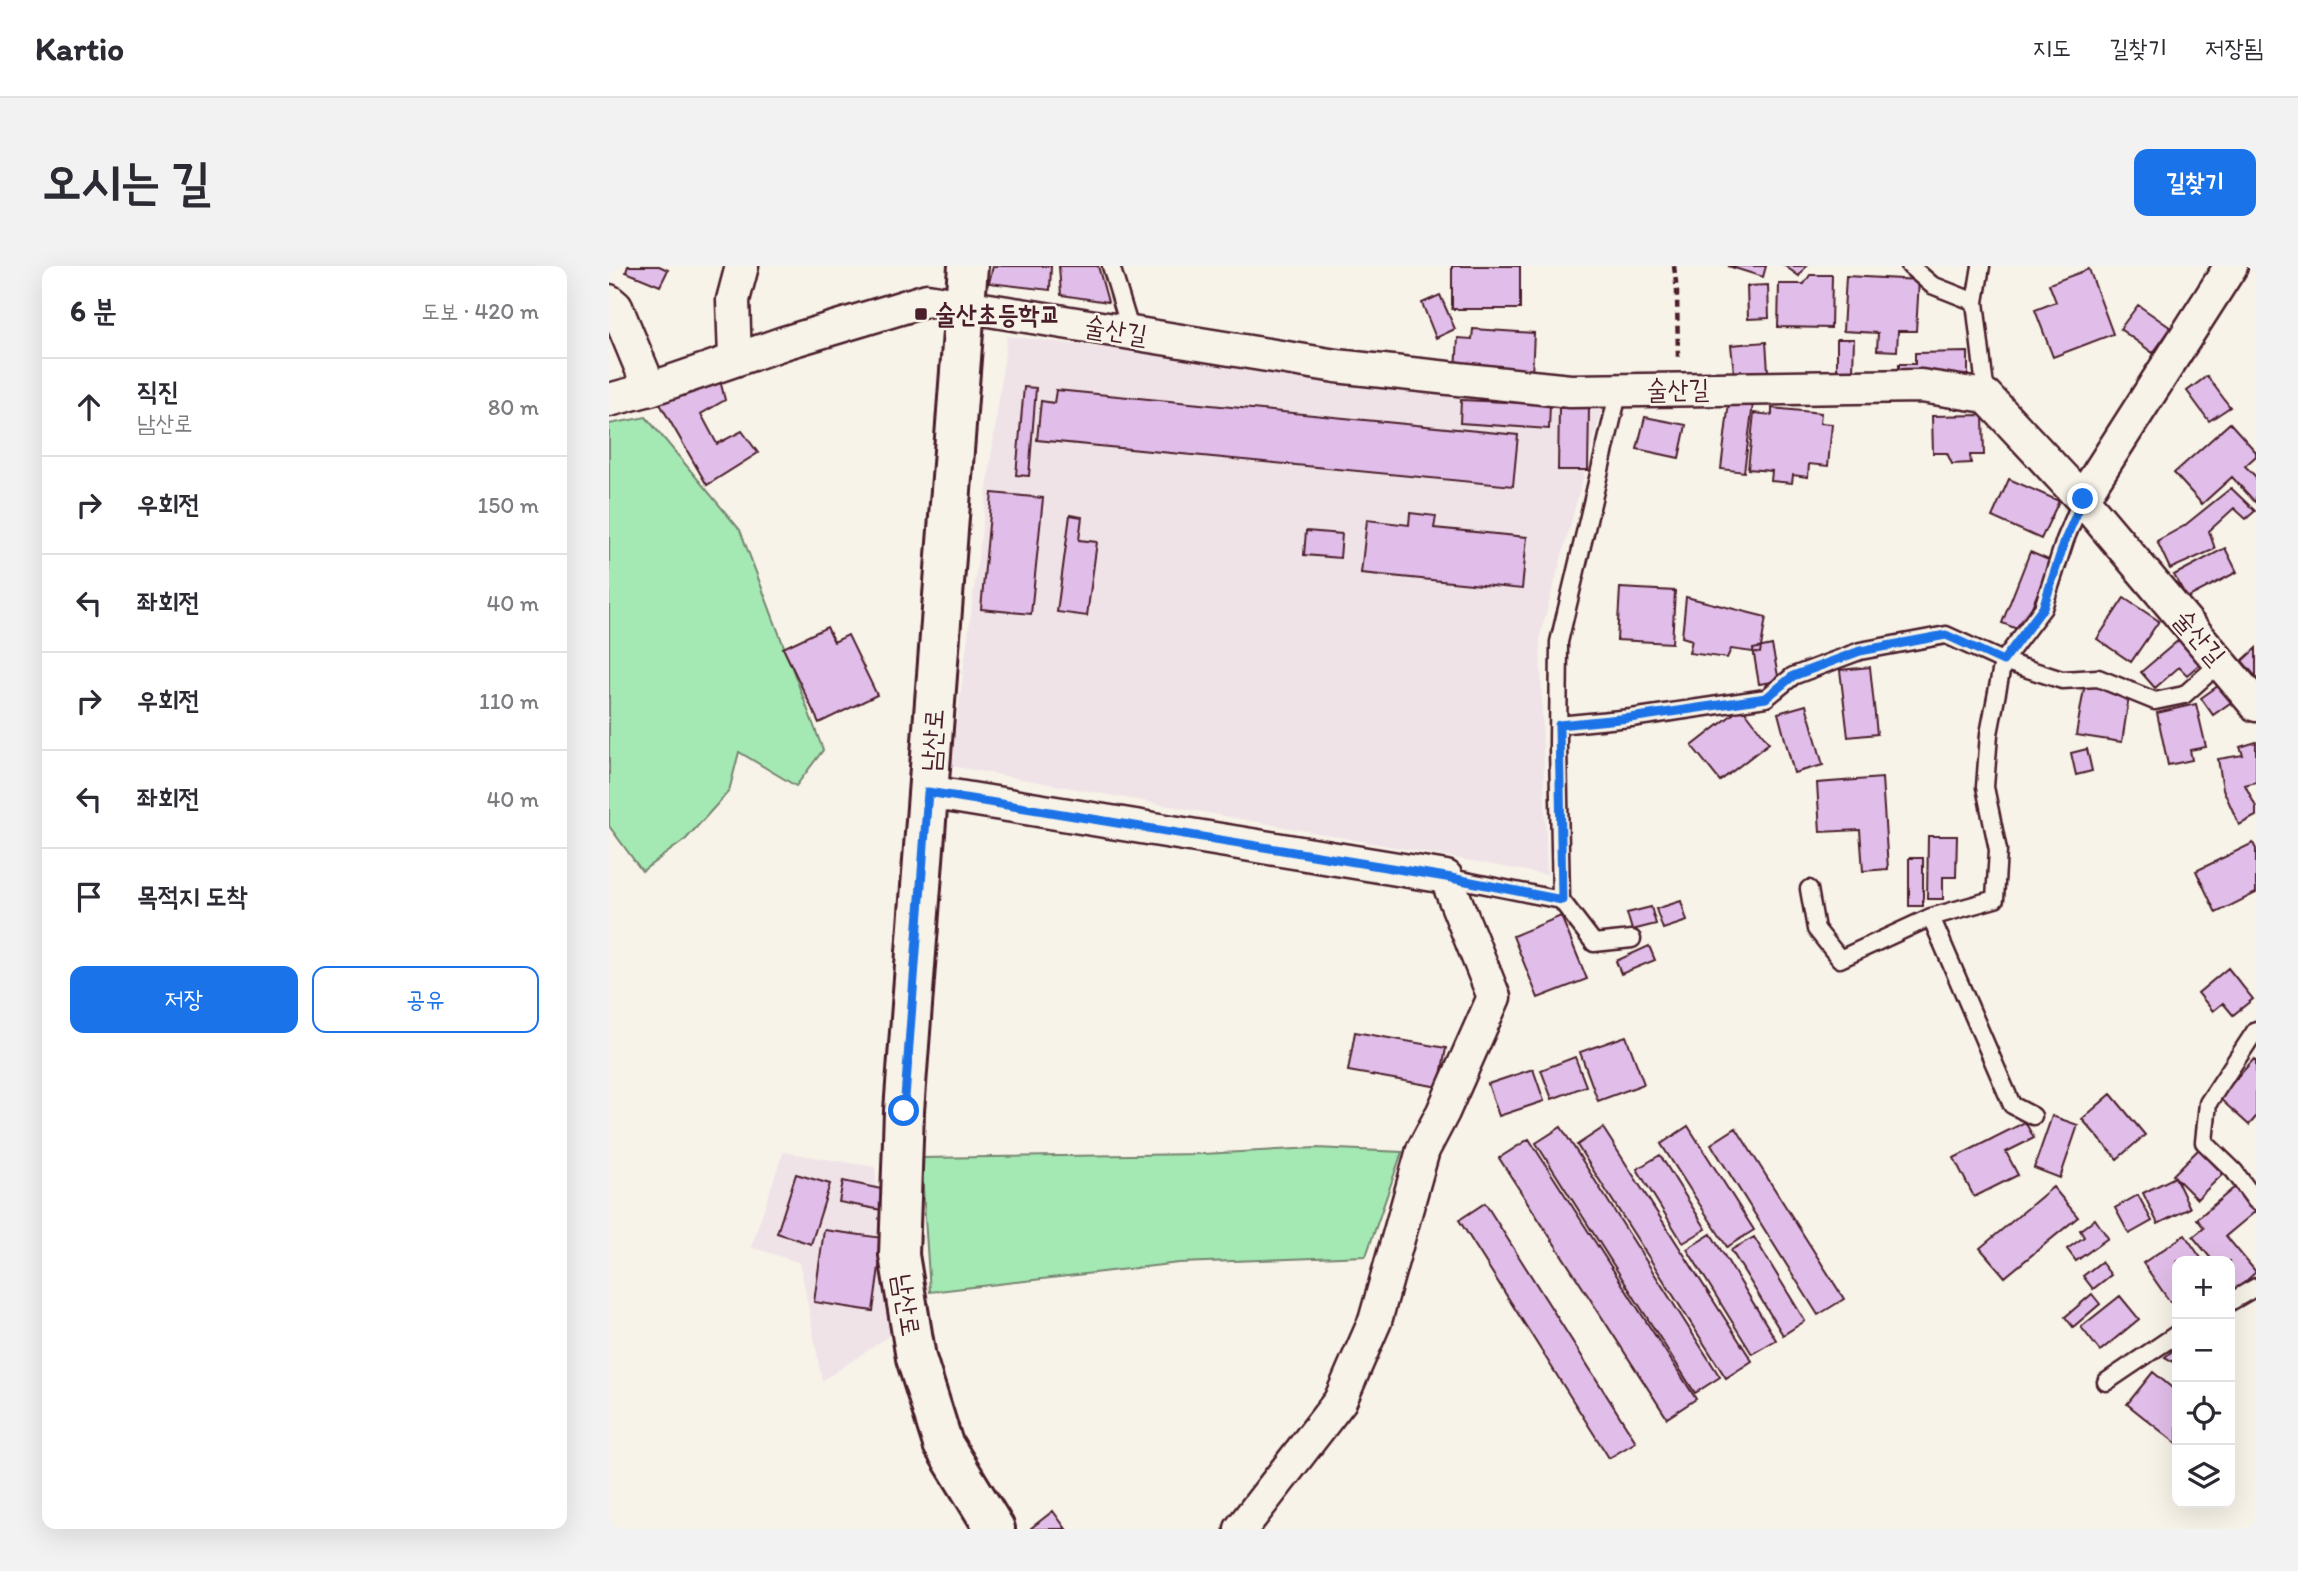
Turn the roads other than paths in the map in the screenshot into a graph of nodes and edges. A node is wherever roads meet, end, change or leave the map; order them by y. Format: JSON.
{"nodes":[{"id":1,"x":742,"y":266,"type":"edge"},
{"id":2,"x":968,"y":266,"type":"edge"},
{"id":3,"x":1111,"y":266,"type":"edge"},
{"id":4,"x":1910,"y":266,"type":"edge"},
{"id":5,"x":1981,"y":266,"type":"edge"},
{"id":6,"x":2231,"y":266,"type":"edge"},
{"id":7,"x":609,"y":301,"type":"edge"},
{"id":8,"x":1975,"y":302,"type":"junction"},
{"id":9,"x":966,"y":304,"type":"junction"},
{"id":10,"x":1131,"y":332,"type":"junction"},
{"id":11,"x":735,"y":359,"type":"junction"},
{"id":12,"x":650,"y":389,"type":"junction"},
{"id":13,"x":1619,"y":390,"type":"junction"},
{"id":14,"x":1986,"y":396,"type":"junction"},
{"id":15,"x":609,"y":400,"type":"edge"},
{"id":16,"x":2083,"y":499,"type":"junction"},
{"id":17,"x":2003,"y":661,"type":"junction"},
{"id":18,"x":2221,"y":662,"type":"junction"},
{"id":19,"x":2256,"y":705,"type":"edge"},
{"id":20,"x":1559,"y":725,"type":"junction"},
{"id":21,"x":928,"y":792,"type":"junction"},
{"id":22,"x":1446,"y":877,"type":"junction"},
{"id":23,"x":1809,"y":889,"type":"dead end"},
{"id":24,"x":1562,"y":900,"type":"junction"},
{"id":25,"x":1931,"y":917,"type":"junction"},
{"id":26,"x":1632,"y":939,"type":"dead end"},
{"id":27,"x":2256,"y":1031,"type":"edge"},
{"id":28,"x":2033,"y":1116,"type":"dead end"},
{"id":29,"x":2256,"y":1201,"type":"edge"},
{"id":30,"x":2256,"y":1287,"type":"edge"},
{"id":31,"x":2235,"y":1299,"type":"edge"},
{"id":32,"x":2172,"y":1337,"type":"edge"},
{"id":33,"x":2106,"y":1382,"type":"dead end"},
{"id":34,"x":995,"y":1529,"type":"edge"},
{"id":35,"x":1241,"y":1529,"type":"edge"}],
"edges":[{"from":1,"to":11,"type":"street"},
{"from":2,"to":9,"type":"street","name":"남산로"},
{"from":3,"to":10,"type":"lane"},
{"from":4,"to":8,"type":"lane"},
{"from":5,"to":8,"type":"lane"},
{"from":6,"to":16,"type":"street"},
{"from":7,"to":12,"type":"street"},
{"from":8,"to":14,"type":"lane"},
{"from":9,"to":10,"type":"street","name":"술산길"},
{"from":9,"to":11,"type":"street","name":"술산길"},
{"from":9,"to":21,"type":"street","name":"남산로"},
{"from":10,"to":13,"type":"street","name":"술산길"},
{"from":11,"to":12,"type":"street","name":"술산길"},
{"from":12,"to":15,"type":"street","name":"술산길"},
{"from":13,"to":14,"type":"street","name":"술산길"},
{"from":13,"to":20,"type":"lane"},
{"from":14,"to":16,"type":"street","name":"술산길"},
{"from":16,"to":17,"type":"lane"},
{"from":16,"to":18,"type":"street","name":"술산길"},
{"from":17,"to":18,"type":"lane"},
{"from":17,"to":20,"type":"lane"},
{"from":17,"to":25,"type":"lane"},
{"from":18,"to":19,"type":"street","name":"술산길"},
{"from":20,"to":24,"type":"lane"},
{"from":21,"to":22,"type":"street"},
{"from":21,"to":34,"type":"street","name":"남산로"},
{"from":22,"to":24,"type":"lane"},
{"from":22,"to":35,"type":"street"},
{"from":23,"to":25,"type":"lane"},
{"from":24,"to":26,"type":"lane"},
{"from":25,"to":28,"type":"lane"},
{"from":27,"to":29,"type":"lane"},
{"from":30,"to":31,"type":"lane"},
{"from":32,"to":33,"type":"lane"}]}
